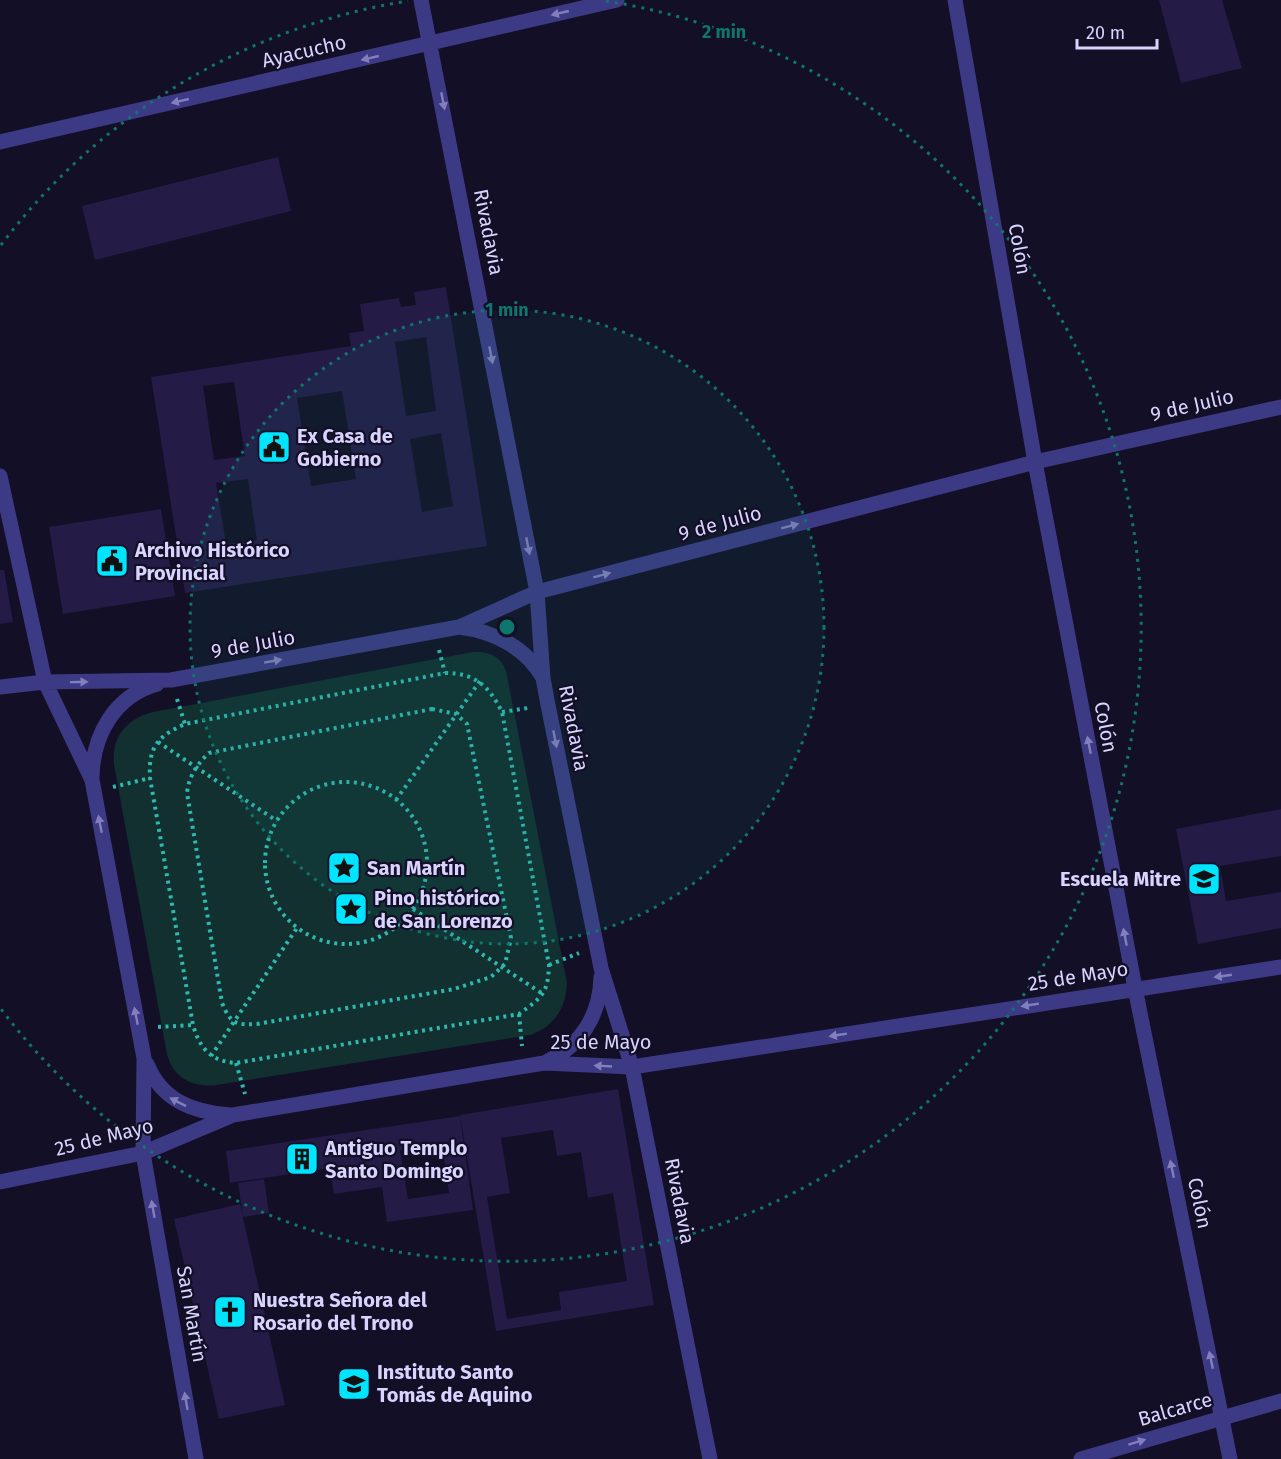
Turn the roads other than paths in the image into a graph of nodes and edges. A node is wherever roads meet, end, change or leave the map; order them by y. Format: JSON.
{"nodes":[{"id":1,"x":421,"y":0,"type":"edge"},
{"id":2,"x":617,"y":0,"type":"edge"},
{"id":3,"x":955,"y":0,"type":"edge"},
{"id":4,"x":432,"y":44,"type":"junction"},
{"id":5,"x":0,"y":142,"type":"edge"},
{"id":6,"x":1281,"y":407,"type":"edge"},
{"id":7,"x":1035,"y":462,"type":"junction"},
{"id":8,"x":0,"y":476,"type":"edge"},
{"id":9,"x":537,"y":592,"type":"junction"},
{"id":10,"x":459,"y":627,"type":"junction"},
{"id":11,"x":543,"y":678,"type":"junction"},
{"id":12,"x":171,"y":680,"type":"junction"},
{"id":13,"x":45,"y":682,"type":"junction"},
{"id":14,"x":0,"y":687,"type":"edge"},
{"id":15,"x":93,"y":786,"type":"junction"},
{"id":16,"x":1281,"y":967,"type":"edge"},
{"id":17,"x":601,"y":968,"type":"junction"},
{"id":18,"x":1135,"y":988,"type":"junction"},
{"id":19,"x":144,"y":1058,"type":"junction"},
{"id":20,"x":544,"y":1063,"type":"junction"},
{"id":21,"x":632,"y":1067,"type":"junction"},
{"id":22,"x":233,"y":1115,"type":"junction"},
{"id":23,"x":143,"y":1153,"type":"junction"},
{"id":24,"x":0,"y":1182,"type":"edge"},
{"id":25,"x":1281,"y":1401,"type":"edge"},
{"id":26,"x":1222,"y":1417,"type":"junction"},
{"id":27,"x":196,"y":1459,"type":"edge"},
{"id":28,"x":710,"y":1459,"type":"edge"},
{"id":29,"x":1081,"y":1459,"type":"edge"},
{"id":30,"x":1230,"y":1459,"type":"edge"}],
"edges":[{"from":1,"to":4,"type":"street","name":"Rivadavia"},
{"from":2,"to":4,"type":"street","name":"Ayacucho","one_way":true},
{"from":3,"to":7,"type":"street","name":"Colón"},
{"from":4,"to":5,"type":"street","name":"Ayacucho","one_way":true},
{"from":4,"to":9,"type":"street","name":"Rivadavia","one_way":true},
{"from":6,"to":7,"type":"street","name":"9 de Julio"},
{"from":9,"to":7,"type":"street","name":"9 de Julio","one_way":true},
{"from":18,"to":7,"type":"street","name":"Colón","one_way":true},
{"from":8,"to":13,"type":"street","name":"San Martín"},
{"from":9,"to":10,"type":"street","name":"9 de Julio"},
{"from":9,"to":11,"type":"street","name":"Rivadavia"},
{"from":10,"to":11,"type":"street"},
{"from":12,"to":10,"type":"street","name":"9 de Julio","one_way":true},
{"from":11,"to":17,"type":"street","name":"Rivadavia","one_way":true},
{"from":13,"to":12,"type":"street","name":"9 de Julio","one_way":true},
{"from":12,"to":15,"type":"street","name":"9 de Julio"},
{"from":13,"to":14,"type":"street","name":"9 de Julio"},
{"from":13,"to":15,"type":"street","name":"San Martín"},
{"from":19,"to":15,"type":"street","name":"San Martín","one_way":true},
{"from":16,"to":18,"type":"street","name":"25 de Mayo","one_way":true},
{"from":17,"to":20,"type":"street"},
{"from":17,"to":21,"type":"street","name":"Rivadavia"},
{"from":18,"to":21,"type":"street","name":"25 de Mayo","one_way":true},
{"from":26,"to":18,"type":"street","name":"Colón","one_way":true},
{"from":22,"to":19,"type":"street","one_way":true},
{"from":19,"to":23,"type":"street","name":"San Martín"},
{"from":21,"to":20,"type":"street","name":"25 de Mayo","one_way":true},
{"from":20,"to":22,"type":"street","name":"25 de Mayo"},
{"from":21,"to":28,"type":"street","name":"Rivadavia"},
{"from":22,"to":23,"type":"street","name":"25 de Mayo"},
{"from":23,"to":24,"type":"street","name":"25 de Mayo"},
{"from":27,"to":23,"type":"street","name":"San Martín","one_way":true},
{"from":25,"to":26,"type":"street","name":"Balcarce"},
{"from":29,"to":26,"type":"street","name":"Balcarce","one_way":true},
{"from":26,"to":30,"type":"street","name":"Colón"}]}
